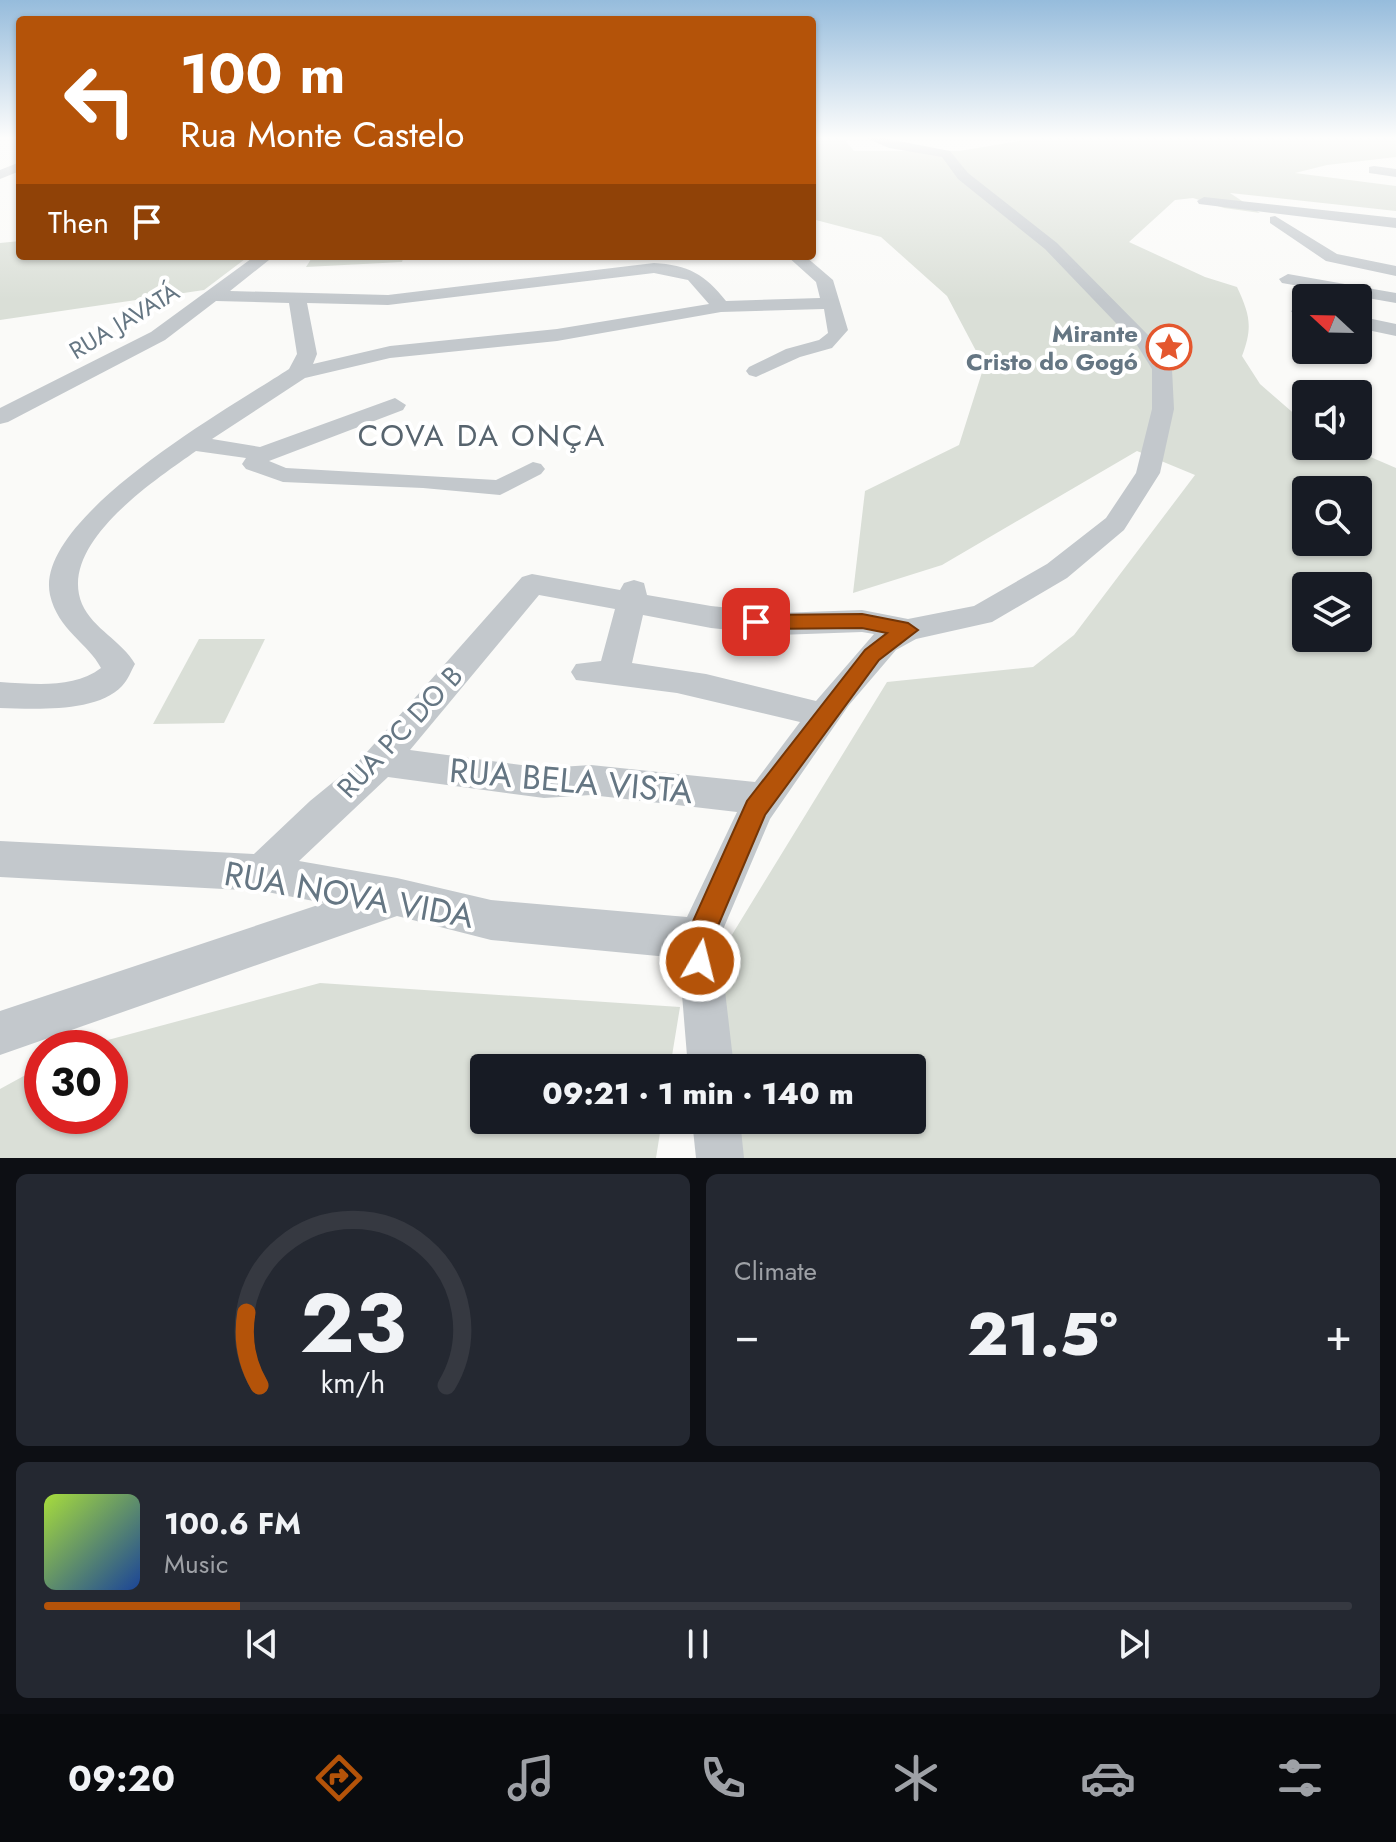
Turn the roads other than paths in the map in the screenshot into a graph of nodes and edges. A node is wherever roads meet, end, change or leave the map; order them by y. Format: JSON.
{"nodes":[{"id":1,"x":983,"y":192,"type":"edge"},
{"id":2,"x":1204,"y":201,"type":"dead end"},
{"id":3,"x":1275,"y":220,"type":"dead end"},
{"id":4,"x":1396,"y":223,"type":"edge"},
{"id":5,"x":261,"y":260,"type":"edge"},
{"id":6,"x":800,"y":260,"type":"edge"},
{"id":7,"x":1396,"y":271,"type":"edge"},
{"id":8,"x":1288,"y":279,"type":"dead end"},
{"id":9,"x":214,"y":296,"type":"junction"},
{"id":10,"x":297,"y":297,"type":"junction"},
{"id":11,"x":1396,"y":298,"type":"edge"},
{"id":12,"x":831,"y":303,"type":"junction"},
{"id":13,"x":721,"y":307,"type":"junction"},
{"id":14,"x":1372,"y":325,"type":"edge"},
{"id":15,"x":1396,"y":330,"type":"edge"},
{"id":16,"x":756,"y":371,"type":"dead end"},
{"id":17,"x":298,"y":373,"type":"junction"},
{"id":18,"x":395,"y":405,"type":"dead end"},
{"id":19,"x":0,"y":417,"type":"edge"},
{"id":20,"x":192,"y":443,"type":"junction"},
{"id":21,"x":262,"y":454,"type":"junction"},
{"id":22,"x":533,"y":469,"type":"dead end"},
{"id":23,"x":632,"y":597,"type":"junction"},
{"id":24,"x":908,"y":630,"type":"junction"},
{"id":25,"x":0,"y":695,"type":"edge"},
{"id":26,"x":823,"y":716,"type":"junction"},
{"id":27,"x":380,"y":761,"type":"junction"},
{"id":28,"x":763,"y":799,"type":"junction"},
{"id":29,"x":0,"y":859,"type":"edge"},
{"id":30,"x":262,"y":873,"type":"junction"},
{"id":31,"x":397,"y":897,"type":"junction"},
{"id":32,"x":698,"y":939,"type":"junction"},
{"id":33,"x":0,"y":1033,"type":"edge"},
{"id":34,"x":710,"y":1054,"type":"edge"},
{"id":35,"x":717,"y":1134,"type":"edge"},
{"id":36,"x":720,"y":1158,"type":"edge"}],
"edges":[{"from":1,"to":24,"type":"street"},
{"from":2,"to":4,"type":"street"},
{"from":3,"to":7,"type":"street"},
{"from":5,"to":9,"type":"street","name":"RUA JAVATÁ"},
{"from":6,"to":12,"type":"street"},
{"from":8,"to":11,"type":"street"},
{"from":9,"to":10,"type":"street"},
{"from":9,"to":19,"type":"street","name":"RUA JAVATÁ"},
{"from":10,"to":13,"type":"street"},
{"from":10,"to":17,"type":"street"},
{"from":12,"to":13,"type":"street"},
{"from":12,"to":16,"type":"street"},
{"from":13,"to":17,"type":"street"},
{"from":14,"to":15,"type":"street"},
{"from":17,"to":20,"type":"street"},
{"from":18,"to":21,"type":"street"},
{"from":20,"to":21,"type":"street"},
{"from":20,"to":25,"type":"street"},
{"from":21,"to":22,"type":"street"},
{"from":23,"to":24,"type":"street"},
{"from":23,"to":26,"type":"street"},
{"from":23,"to":27,"type":"street","name":"RUA PC DO B"},
{"from":24,"to":26,"type":"street"},
{"from":26,"to":28,"type":"street"},
{"from":27,"to":28,"type":"street","name":"RUA BELA VISTA"},
{"from":27,"to":30,"type":"street","name":"RUA PC DO B"},
{"from":28,"to":32,"type":"street"},
{"from":29,"to":30,"type":"street","name":"RUA NOVA VIDA"},
{"from":30,"to":31,"type":"street","name":"RUA NOVA VIDA"},
{"from":31,"to":32,"type":"street","name":"RUA NOVA VIDA"},
{"from":31,"to":33,"type":"street"},
{"from":32,"to":34,"type":"street"},
{"from":35,"to":36,"type":"street"}]}
